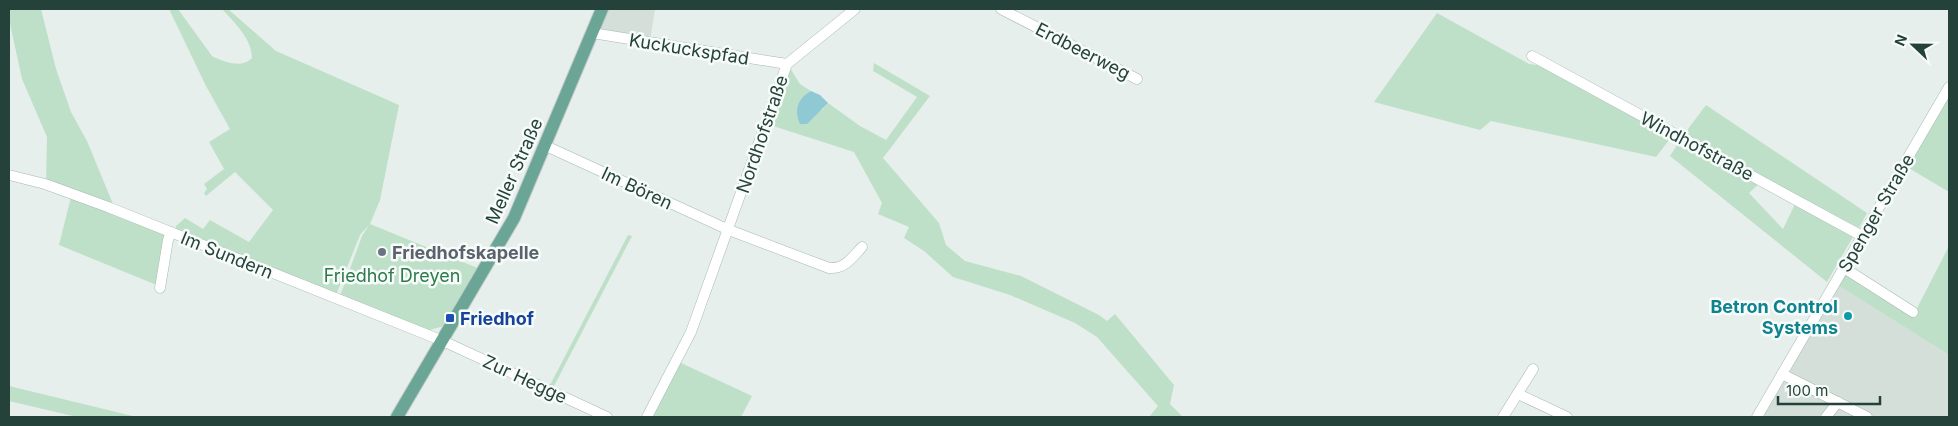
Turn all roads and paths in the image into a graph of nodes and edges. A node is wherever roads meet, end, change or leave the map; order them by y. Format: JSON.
{"nodes":[{"id":1,"x":602,"y":9,"type":"edge"},
{"id":2,"x":855,"y":9,"type":"edge"},
{"id":3,"x":1001,"y":9,"type":"edge"},
{"id":4,"x":592,"y":33,"type":"junction"},
{"id":5,"x":1532,"y":56,"type":"dead end"},
{"id":6,"x":787,"y":64,"type":"junction"},
{"id":7,"x":1137,"y":79,"type":"dead end"},
{"id":8,"x":1949,"y":87,"type":"edge"},
{"id":9,"x":546,"y":146,"type":"junction"},
{"id":10,"x":9,"y":175,"type":"edge"},
{"id":11,"x":729,"y":230,"type":"junction"},
{"id":12,"x":171,"y":232,"type":"junction"},
{"id":13,"x":1862,"y":236,"type":"junction"},
{"id":14,"x":862,"y":247,"type":"dead end"},
{"id":15,"x":1844,"y":268,"type":"junction"},
{"id":16,"x":160,"y":288,"type":"dead end"},
{"id":17,"x":1913,"y":312,"type":"dead end"},
{"id":18,"x":443,"y":341,"type":"junction"},
{"id":19,"x":1533,"y":370,"type":"dead end"},
{"id":20,"x":1782,"y":374,"type":"junction"},
{"id":21,"x":1518,"y":394,"type":"junction"},
{"id":22,"x":1838,"y":402,"type":"junction"},
{"id":23,"x":397,"y":417,"type":"edge"},
{"id":24,"x":607,"y":417,"type":"edge"},
{"id":25,"x":647,"y":417,"type":"edge"},
{"id":26,"x":1503,"y":417,"type":"edge"},
{"id":27,"x":1567,"y":417,"type":"edge"},
{"id":28,"x":1757,"y":417,"type":"edge"},
{"id":29,"x":1826,"y":417,"type":"edge"},
{"id":30,"x":1866,"y":417,"type":"edge"}],
"edges":[{"from":1,"to":4,"type":"main road","name":"Meller Straße"},
{"from":2,"to":6,"type":"street","name":"Nordhofstraße"},
{"from":3,"to":7,"type":"street","name":"Erdbeerweg"},
{"from":4,"to":6,"type":"street","name":"Kuckuckspfad"},
{"from":4,"to":9,"type":"main road","name":"Meller Straße"},
{"from":5,"to":13,"type":"street","name":"Windhofstraße"},
{"from":6,"to":11,"type":"street","name":"Nordhofstraße"},
{"from":8,"to":13,"type":"street","name":"Spenger Straße"},
{"from":9,"to":11,"type":"street","name":"Im Bören"},
{"from":9,"to":18,"type":"main road","name":"Meller Straße"},
{"from":10,"to":12,"type":"street","name":"Im Sundern"},
{"from":11,"to":14,"type":"street"},
{"from":11,"to":25,"type":"street","name":"Nordhofstraße"},
{"from":12,"to":16,"type":"street"},
{"from":12,"to":18,"type":"street","name":"Im Sundern"},
{"from":13,"to":15,"type":"street","name":"Spenger Straße"},
{"from":15,"to":17,"type":"street"},
{"from":15,"to":20,"type":"street","name":"Spenger Straße"},
{"from":18,"to":23,"type":"main road","name":"Meller Straße"},
{"from":18,"to":24,"type":"street","name":"Zur Hegge"},
{"from":19,"to":21,"type":"street"},
{"from":20,"to":22,"type":"street"},
{"from":20,"to":28,"type":"street","name":"Spenger Straße"},
{"from":21,"to":26,"type":"street"},
{"from":21,"to":27,"type":"street"},
{"from":22,"to":29,"type":"street"},
{"from":22,"to":30,"type":"street"}]}
